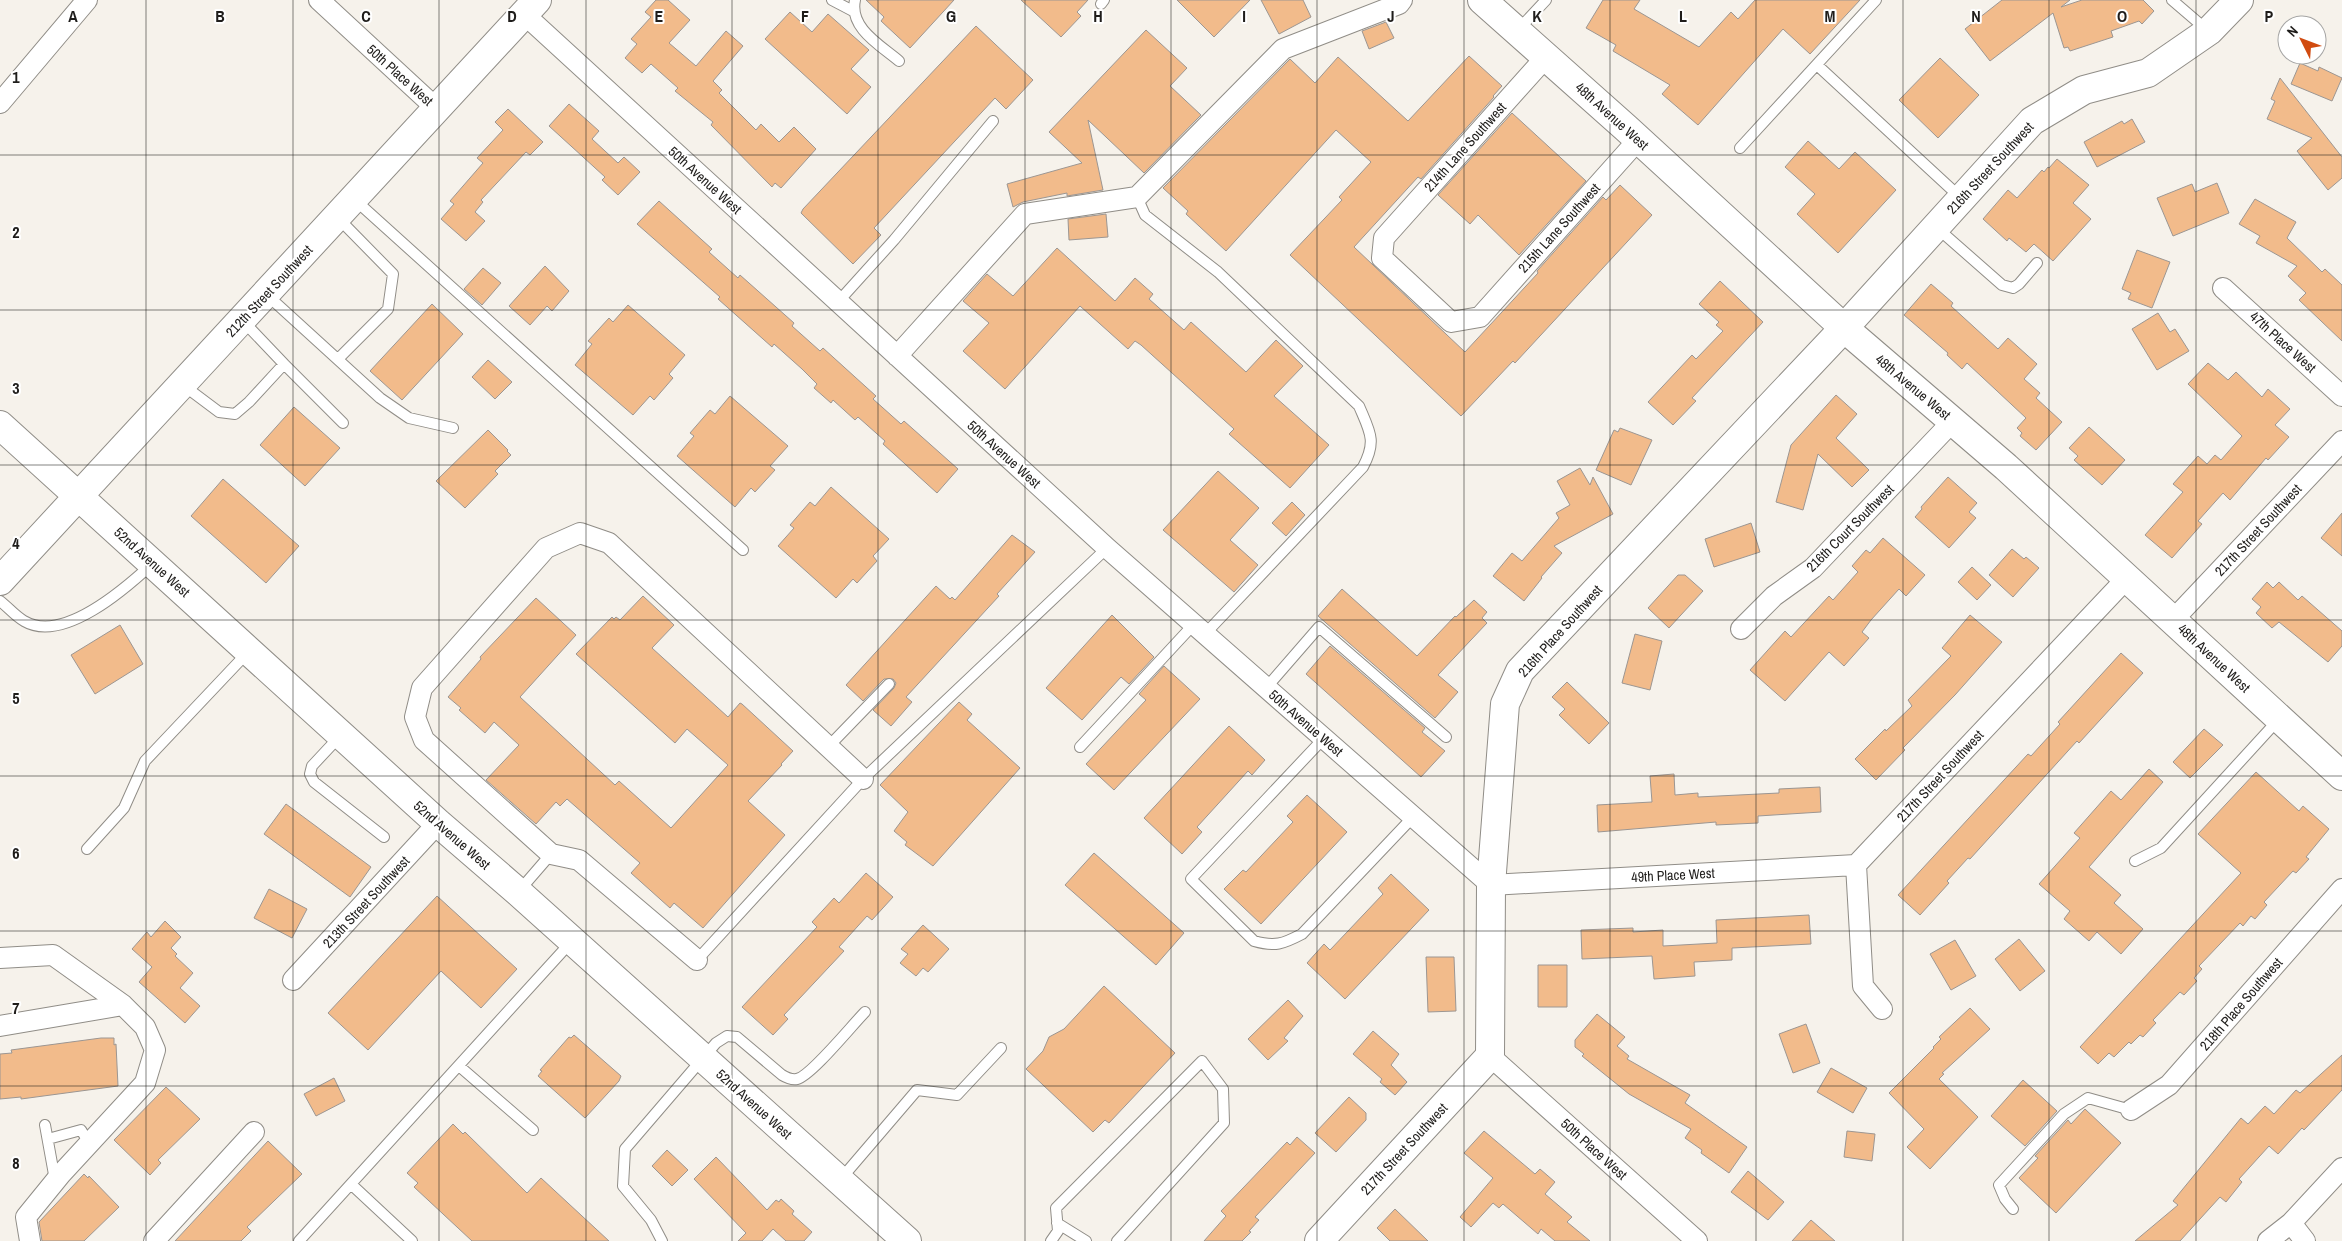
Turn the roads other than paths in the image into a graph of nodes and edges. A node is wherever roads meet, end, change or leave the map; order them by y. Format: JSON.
{"nodes":[{"id":1,"x":87,"y":0,"type":"edge"},
{"id":2,"x":319,"y":0,"type":"edge"},
{"id":3,"x":832,"y":0,"type":"edge"},
{"id":4,"x":855,"y":0,"type":"edge"},
{"id":5,"x":1402,"y":0,"type":"edge"},
{"id":6,"x":1482,"y":0,"type":"edge"},
{"id":7,"x":1546,"y":0,"type":"edge"},
{"id":8,"x":1876,"y":0,"type":"edge"},
{"id":9,"x":2172,"y":0,"type":"edge"},
{"id":10,"x":2239,"y":0,"type":"edge"},
{"id":11,"x":530,"y":7,"type":"edge"},
{"id":12,"x":853,"y":11,"type":"junction"},
{"id":13,"x":1517,"y":31,"type":"junction"},
{"id":14,"x":2209,"y":31,"type":"junction"},
{"id":15,"x":1546,"y":57,"type":"junction"},
{"id":16,"x":899,"y":61,"type":"dead end"},
{"id":17,"x":1817,"y":65,"type":"junction"},
{"id":18,"x":0,"y":104,"type":"edge"},
{"id":19,"x":437,"y":109,"type":"junction"},
{"id":20,"x":993,"y":120,"type":"dead end"},
{"id":21,"x":1638,"y":140,"type":"junction"},
{"id":22,"x":1740,"y":148,"type":"dead end"},
{"id":23,"x":1137,"y":198,"type":"junction"},
{"id":24,"x":1961,"y":198,"type":"junction"},
{"id":25,"x":346,"y":208,"type":"junction"},
{"id":26,"x":1935,"y":226,"type":"junction"},
{"id":27,"x":2038,"y":263,"type":"dead end"},
{"id":28,"x":2224,"y":288,"type":"dead end"},
{"id":29,"x":266,"y":294,"type":"junction"},
{"id":30,"x":838,"y":302,"type":"junction"},
{"id":31,"x":1480,"y":317,"type":"joint"},
{"id":32,"x":242,"y":320,"type":"junction"},
{"id":33,"x":1844,"y":328,"type":"junction"},
{"id":34,"x":897,"y":356,"type":"junction"},
{"id":35,"x":338,"y":359,"type":"junction"},
{"id":36,"x":284,"y":364,"type":"junction"},
{"id":37,"x":183,"y":384,"type":"junction"},
{"id":38,"x":2342,"y":396,"type":"edge"},
{"id":39,"x":1954,"y":421,"type":"junction"},
{"id":40,"x":343,"y":423,"type":"dead end"},
{"id":41,"x":0,"y":425,"type":"edge"},
{"id":42,"x":454,"y":428,"type":"dead end"},
{"id":43,"x":2342,"y":441,"type":"edge"},
{"id":44,"x":79,"y":496,"type":"junction"},
{"id":45,"x":1108,"y":548,"type":"junction"},
{"id":46,"x":743,"y":550,"type":"dead end"},
{"id":47,"x":153,"y":563,"type":"junction"},
{"id":48,"x":2127,"y":578,"type":"junction"},
{"id":49,"x":0,"y":581,"type":"edge"},
{"id":50,"x":0,"y":601,"type":"edge"},
{"id":51,"x":2173,"y":620,"type":"junction"},
{"id":52,"x":1199,"y":629,"type":"junction"},
{"id":53,"x":1741,"y":629,"type":"dead end"},
{"id":54,"x":249,"y":651,"type":"junction"},
{"id":55,"x":889,"y":684,"type":"dead end"},
{"id":56,"x":1266,"y":688,"type":"junction"},
{"id":57,"x":2280,"y":718,"type":"junction"},
{"id":58,"x":340,"y":736,"type":"junction"},
{"id":59,"x":1446,"y":737,"type":"dead end"},
{"id":60,"x":1324,"y":738,"type":"junction"},
{"id":61,"x":828,"y":747,"type":"junction"},
{"id":62,"x":1080,"y":747,"type":"dead end"},
{"id":63,"x":2342,"y":776,"type":"edge"},
{"id":64,"x":863,"y":779,"type":"junction"},
{"id":65,"x":1413,"y":817,"type":"junction"},
{"id":66,"x":438,"y":823,"type":"junction"},
{"id":67,"x":384,"y":837,"type":"dead end"},
{"id":68,"x":88,"y":849,"type":"dead end"},
{"id":69,"x":551,"y":854,"type":"junction"},
{"id":70,"x":2135,"y":861,"type":"dead end"},
{"id":71,"x":1856,"y":865,"type":"junction"},
{"id":72,"x":1491,"y":886,"type":"junction"},
{"id":73,"x":2342,"y":889,"type":"edge"},
{"id":74,"x":518,"y":892,"type":"junction"},
{"id":75,"x":573,"y":941,"type":"junction"},
{"id":76,"x":0,"y":958,"type":"edge"},
{"id":77,"x":697,"y":960,"type":"joint"},
{"id":78,"x":293,"y":980,"type":"dead end"},
{"id":79,"x":123,"y":1005,"type":"junction"},
{"id":80,"x":1882,"y":1009,"type":"dead end"},
{"id":81,"x":865,"y":1012,"type":"dead end"},
{"id":82,"x":0,"y":1026,"type":"edge"},
{"id":83,"x":1001,"y":1048,"type":"dead end"},
{"id":84,"x":1490,"y":1056,"type":"junction"},
{"id":85,"x":704,"y":1059,"type":"junction"},
{"id":86,"x":459,"y":1066,"type":"junction"},
{"id":87,"x":2131,"y":1110,"type":"joint"},
{"id":88,"x":45,"y":1125,"type":"dead end"},
{"id":89,"x":533,"y":1130,"type":"dead end"},
{"id":90,"x":254,"y":1132,"type":"dead end"},
{"id":91,"x":48,"y":1139,"type":"junction"},
{"id":92,"x":89,"y":1143,"type":"junction"},
{"id":93,"x":2342,"y":1168,"type":"edge"},
{"id":94,"x":55,"y":1180,"type":"junction"},
{"id":95,"x":839,"y":1180,"type":"junction"},
{"id":96,"x":352,"y":1185,"type":"junction"},
{"id":97,"x":2013,"y":1209,"type":"dead end"},
{"id":98,"x":1058,"y":1223,"type":"junction"},
{"id":99,"x":2291,"y":1223,"type":"junction"},
{"id":100,"x":30,"y":1241,"type":"edge"},
{"id":101,"x":154,"y":1241,"type":"edge"},
{"id":102,"x":299,"y":1241,"type":"edge"},
{"id":103,"x":412,"y":1241,"type":"edge"},
{"id":104,"x":662,"y":1241,"type":"edge"},
{"id":105,"x":907,"y":1241,"type":"edge"},
{"id":106,"x":1051,"y":1241,"type":"edge"},
{"id":107,"x":1086,"y":1241,"type":"edge"},
{"id":108,"x":1117,"y":1241,"type":"edge"},
{"id":109,"x":1319,"y":1241,"type":"edge"},
{"id":110,"x":1697,"y":1241,"type":"edge"},
{"id":111,"x":2268,"y":1241,"type":"edge"},
{"id":112,"x":2305,"y":1241,"type":"edge"}],
"edges":[{"from":1,"to":18,"type":"street"},
{"from":2,"to":19,"type":"street","name":"50th Place West"},
{"from":3,"to":12,"type":"lane"},
{"from":4,"to":12,"type":"lane"},
{"from":5,"to":23,"type":"street"},
{"from":6,"to":13,"type":"street","name":"48th Avenue West"},
{"from":7,"to":13,"type":"lane"},
{"from":8,"to":17,"type":"lane"},
{"from":9,"to":14,"type":"lane"},
{"from":10,"to":14,"type":"street","name":"216th Street Southwest"},
{"from":11,"to":19,"type":"street","name":"212th Street Southwest"},
{"from":11,"to":30,"type":"street","name":"50th Avenue West"},
{"from":12,"to":16,"type":"lane"},
{"from":13,"to":15,"type":"street","name":"48th Avenue West"},
{"from":14,"to":24,"type":"street","name":"216th Street Southwest"},
{"from":15,"to":21,"type":"street","name":"48th Avenue West"},
{"from":15,"to":31,"type":"street","name":"214th Lane Southwest"},
{"from":17,"to":22,"type":"lane"},
{"from":17,"to":24,"type":"lane"},
{"from":19,"to":25,"type":"street","name":"212th Street Southwest"},
{"from":20,"to":30,"type":"lane"},
{"from":21,"to":31,"type":"street","name":"215th Lane Southwest"},
{"from":21,"to":33,"type":"street","name":"48th Avenue West"},
{"from":23,"to":34,"type":"street"},
{"from":23,"to":52,"type":"lane"},
{"from":24,"to":26,"type":"street","name":"216th Street Southwest"},
{"from":25,"to":29,"type":"street","name":"212th Street Southwest"},
{"from":25,"to":35,"type":"lane"},
{"from":25,"to":46,"type":"lane"},
{"from":26,"to":27,"type":"lane"},
{"from":26,"to":33,"type":"street","name":"216th Street Southwest"},
{"from":28,"to":38,"type":"street","name":"47th Place West"},
{"from":29,"to":32,"type":"street","name":"212th Street Southwest"},
{"from":29,"to":35,"type":"lane"},
{"from":30,"to":34,"type":"street","name":"50th Avenue West"},
{"from":32,"to":36,"type":"lane"},
{"from":32,"to":37,"type":"street","name":"212th Street Southwest"},
{"from":33,"to":39,"type":"street","name":"48th Avenue West"},
{"from":33,"to":72,"type":"street","name":"216th Place Southwest"},
{"from":34,"to":45,"type":"street","name":"50th Avenue West"},
{"from":35,"to":42,"type":"lane"},
{"from":36,"to":37,"type":"lane"},
{"from":36,"to":40,"type":"lane"},
{"from":37,"to":44,"type":"street","name":"212th Street Southwest"},
{"from":39,"to":48,"type":"street","name":"48th Avenue West"},
{"from":39,"to":53,"type":"street","name":"216th Court Southwest"},
{"from":41,"to":44,"type":"street","name":"52nd Avenue West"},
{"from":43,"to":51,"type":"street","name":"217th Street Southwest"},
{"from":44,"to":47,"type":"street","name":"52nd Avenue West"},
{"from":44,"to":49,"type":"street","name":"212th Street Southwest"},
{"from":45,"to":52,"type":"street","name":"50th Avenue West"},
{"from":45,"to":64,"type":"lane"},
{"from":47,"to":50,"type":"lane"},
{"from":47,"to":54,"type":"street","name":"52nd Avenue West"},
{"from":48,"to":51,"type":"street","name":"48th Avenue West"},
{"from":48,"to":71,"type":"street","name":"217th Street Southwest"},
{"from":51,"to":57,"type":"street","name":"48th Avenue West"},
{"from":52,"to":56,"type":"street","name":"50th Avenue West"},
{"from":52,"to":62,"type":"lane"},
{"from":54,"to":58,"type":"street","name":"52nd Avenue West"},
{"from":54,"to":68,"type":"lane"},
{"from":55,"to":61,"type":"lane"},
{"from":56,"to":59,"type":"lane"},
{"from":56,"to":60,"type":"street","name":"50th Avenue West"},
{"from":57,"to":63,"type":"street","name":"48th Avenue West"},
{"from":57,"to":70,"type":"lane"},
{"from":58,"to":66,"type":"street","name":"52nd Avenue West"},
{"from":58,"to":67,"type":"lane"},
{"from":60,"to":65,"type":"street","name":"50th Avenue West"},
{"from":60,"to":65,"type":"lane"},
{"from":61,"to":64,"type":"street"},
{"from":61,"to":69,"type":"street"},
{"from":64,"to":77,"type":"lane"},
{"from":65,"to":72,"type":"street","name":"50th Avenue West"},
{"from":66,"to":74,"type":"street","name":"52nd Avenue West"},
{"from":66,"to":78,"type":"street","name":"213th Street Southwest"},
{"from":69,"to":74,"type":"lane"},
{"from":69,"to":77,"type":"street"},
{"from":71,"to":72,"type":"street","name":"49th Place West"},
{"from":71,"to":80,"type":"street"},
{"from":72,"to":84,"type":"street","name":"216th Place Southwest"},
{"from":73,"to":87,"type":"street","name":"218th Place Southwest"},
{"from":74,"to":75,"type":"street","name":"52nd Avenue West"},
{"from":75,"to":85,"type":"street","name":"52nd Avenue West"},
{"from":75,"to":86,"type":"lane"},
{"from":76,"to":79,"type":"street"},
{"from":79,"to":82,"type":"street"},
{"from":79,"to":92,"type":"street"},
{"from":81,"to":85,"type":"lane"},
{"from":83,"to":95,"type":"lane"},
{"from":84,"to":109,"type":"street","name":"217th Street Southwest"},
{"from":84,"to":110,"type":"street","name":"50th Place West"},
{"from":85,"to":95,"type":"street","name":"52nd Avenue West"},
{"from":85,"to":104,"type":"lane"},
{"from":86,"to":89,"type":"lane"},
{"from":86,"to":96,"type":"lane"},
{"from":87,"to":97,"type":"lane"},
{"from":88,"to":91,"type":"lane"},
{"from":90,"to":101,"type":"street"},
{"from":91,"to":92,"type":"lane"},
{"from":91,"to":94,"type":"lane"},
{"from":92,"to":94,"type":"street"},
{"from":93,"to":99,"type":"street"},
{"from":94,"to":100,"type":"street"},
{"from":95,"to":105,"type":"street","name":"52nd Avenue West"},
{"from":96,"to":102,"type":"lane"},
{"from":96,"to":103,"type":"lane"},
{"from":98,"to":106,"type":"lane"},
{"from":98,"to":107,"type":"lane"},
{"from":98,"to":108,"type":"lane"},
{"from":99,"to":111,"type":"street"},
{"from":99,"to":112,"type":"street"}]}
